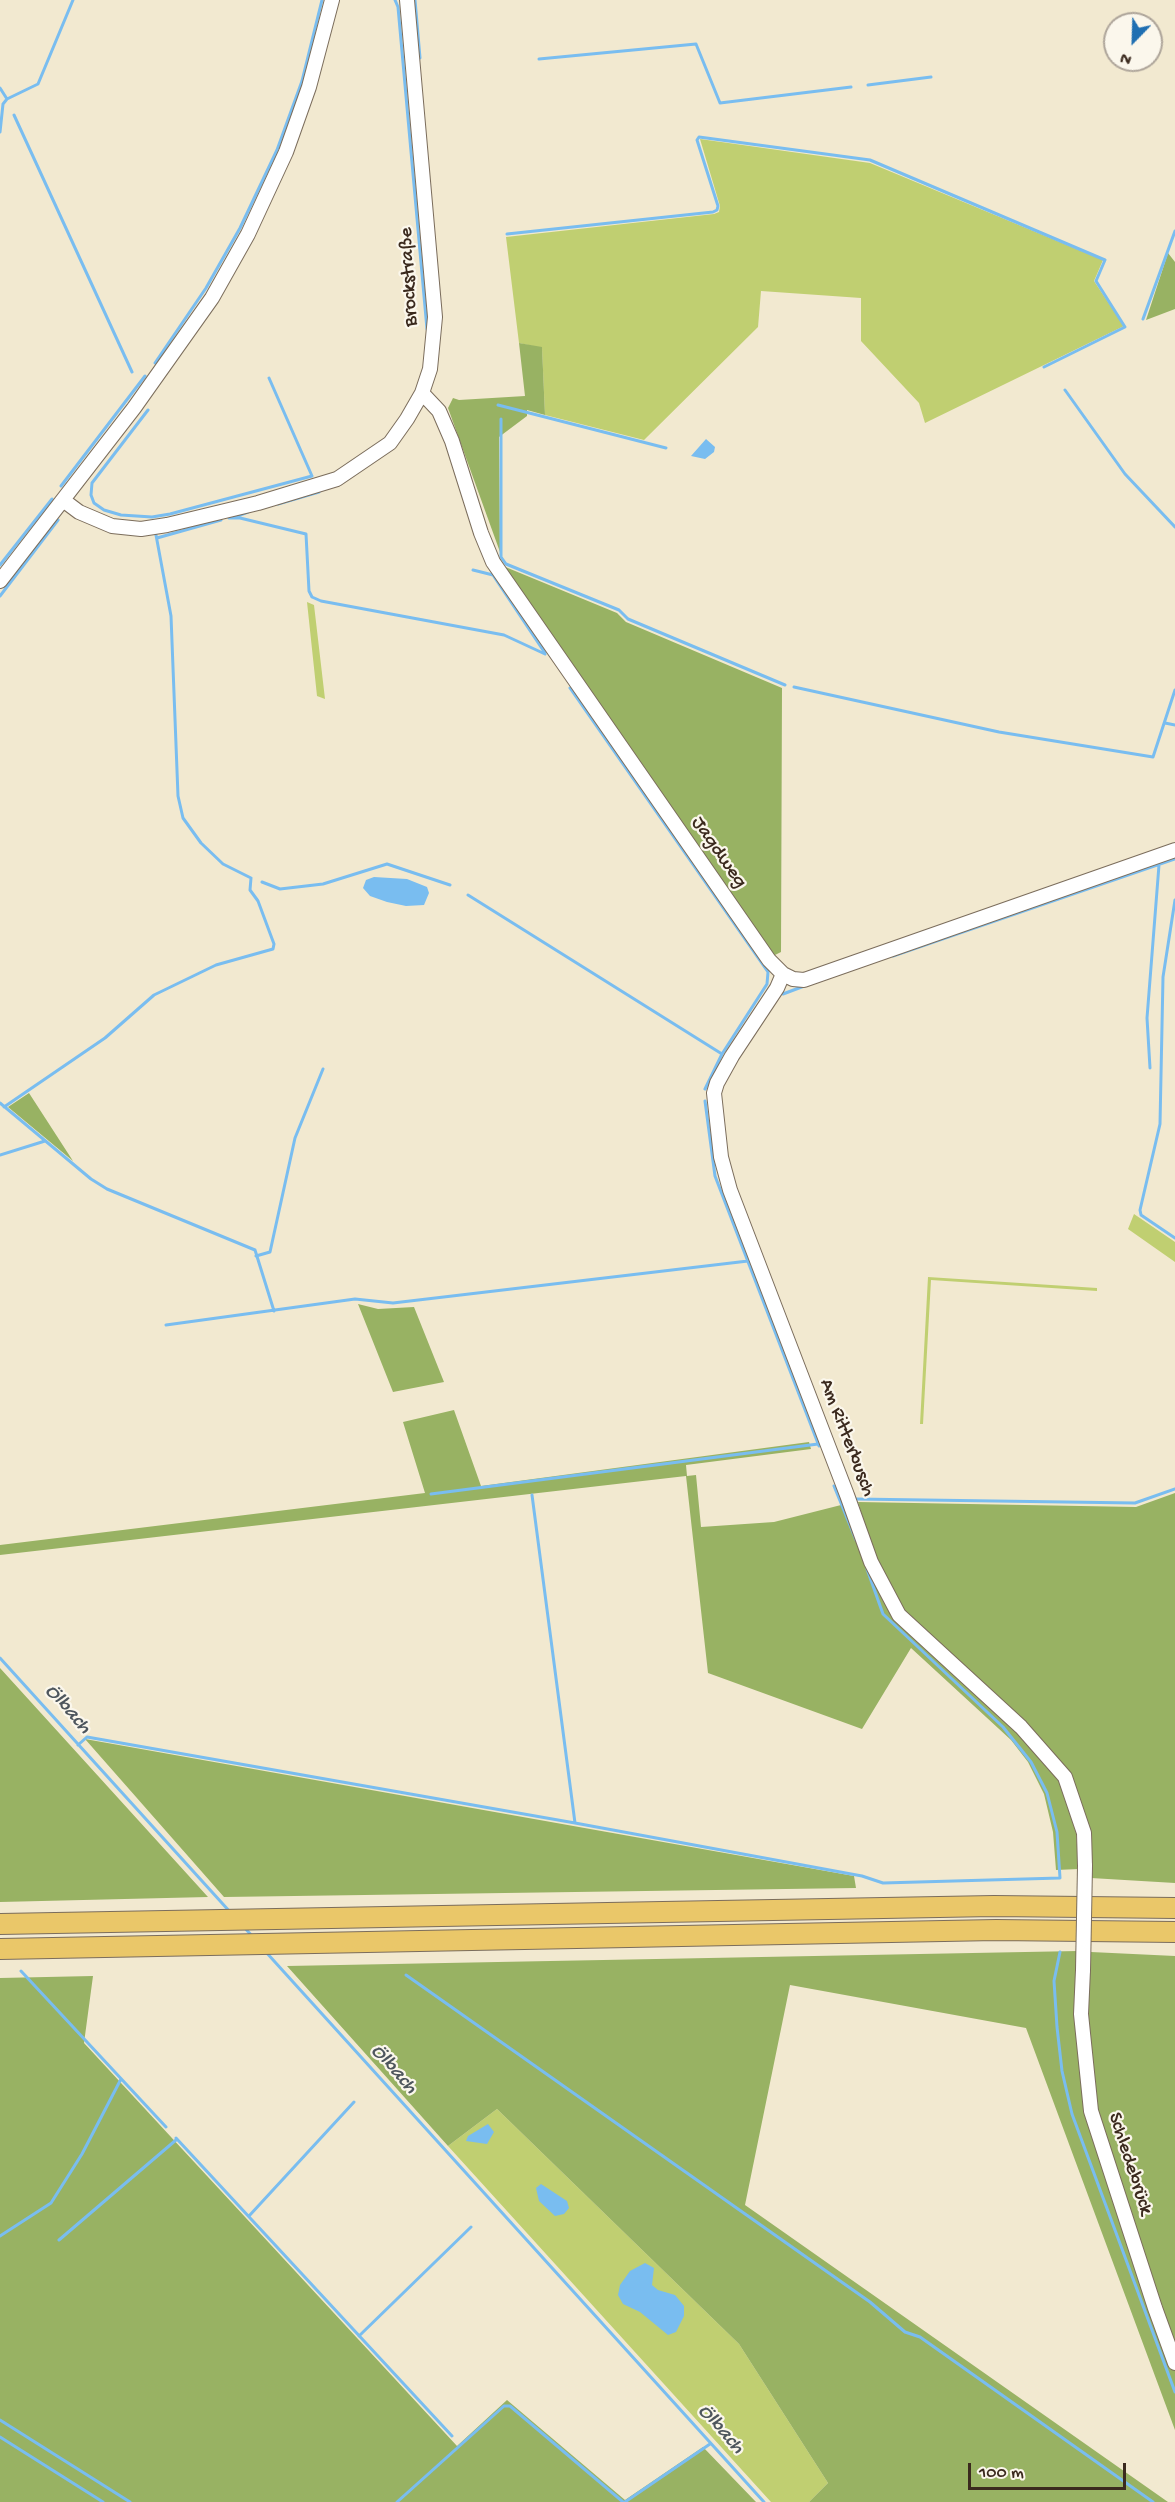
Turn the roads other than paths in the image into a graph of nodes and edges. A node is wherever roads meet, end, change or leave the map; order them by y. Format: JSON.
{"nodes":[{"id":1,"x":332,"y":0,"type":"edge"},
{"id":2,"x":407,"y":0,"type":"edge"},
{"id":3,"x":422,"y":393,"type":"junction"},
{"id":4,"x":63,"y":500,"type":"junction"},
{"id":5,"x":0,"y":581,"type":"edge"},
{"id":6,"x":1175,"y":850,"type":"edge"},
{"id":7,"x":783,"y":974,"type":"junction"},
{"id":8,"x":1175,"y":1908,"type":"edge"},
{"id":9,"x":0,"y":1924,"type":"edge"},
{"id":10,"x":1175,"y":1932,"type":"edge"},
{"id":11,"x":0,"y":1949,"type":"edge"},
{"id":12,"x":1083,"y":1970,"type":"joint"},
{"id":13,"x":1175,"y":2363,"type":"edge"}],
"edges":[{"from":1,"to":4,"type":"street"},
{"from":2,"to":3,"type":"street","name":"Brockstraße"},
{"from":3,"to":4,"type":"street","name":"Brockstraße"},
{"from":3,"to":7,"type":"street","name":"Jagdweg"},
{"from":4,"to":5,"type":"street"},
{"from":6,"to":7,"type":"street"},
{"from":7,"to":12,"type":"street","name":"Am Ritterbusch","bridge":true},
{"from":8,"to":9,"type":"highway"},
{"from":10,"to":11,"type":"highway"},
{"from":12,"to":13,"type":"street","name":"Schledebrück"}]}
